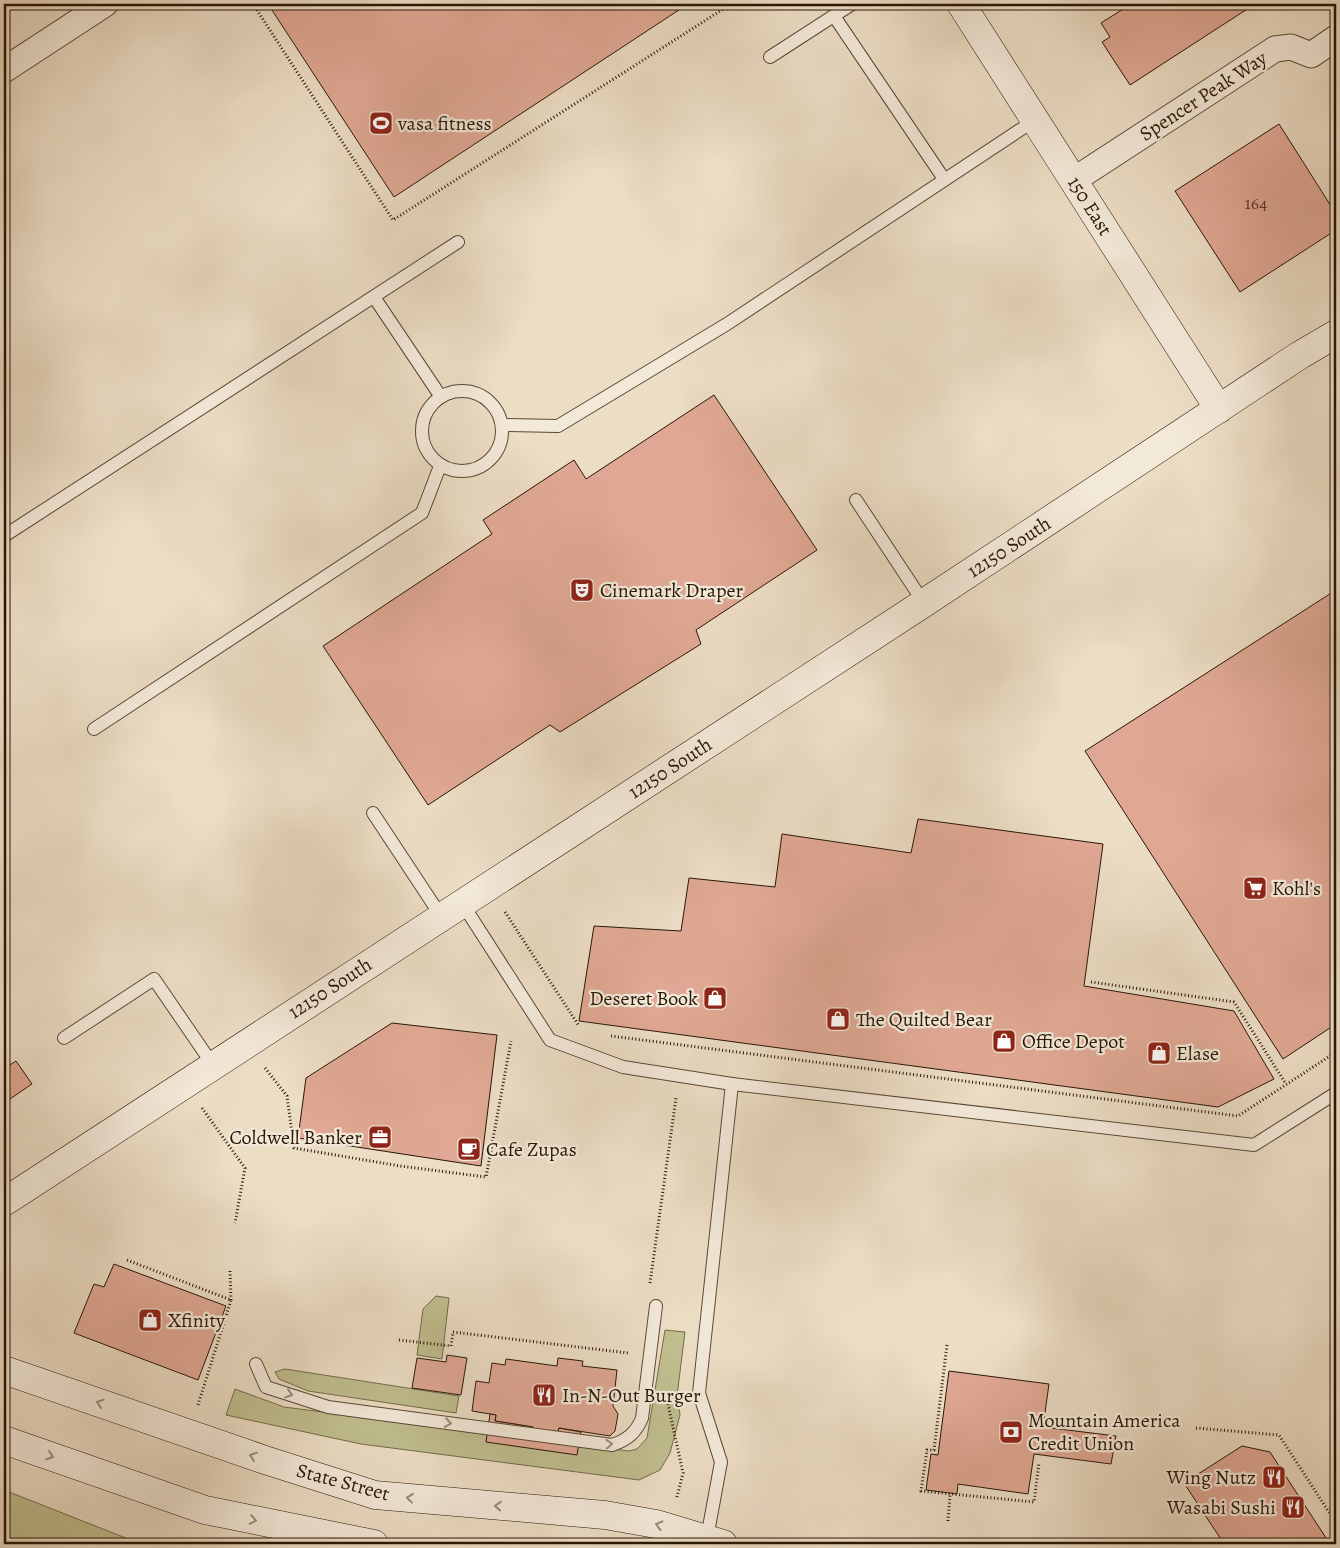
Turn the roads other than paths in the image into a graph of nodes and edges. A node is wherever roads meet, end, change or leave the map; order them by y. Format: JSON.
{"nodes":[{"id":1,"x":105,"y":4,"type":"edge"},
{"id":2,"x":852,"y":4,"type":"edge"},
{"id":3,"x":961,"y":4,"type":"edge"},
{"id":4,"x":834,"y":16,"type":"junction"},
{"id":5,"x":1336,"y":38,"type":"edge"},
{"id":6,"x":770,"y":57,"type":"dead end"},
{"id":7,"x":4,"y":70,"type":"edge"},
{"id":8,"x":1035,"y":120,"type":"junction"},
{"id":9,"x":944,"y":180,"type":"junction"},
{"id":10,"x":1074,"y":180,"type":"junction"},
{"id":11,"x":458,"y":242,"type":"dead end"},
{"id":12,"x":374,"y":297,"type":"junction"},
{"id":13,"x":1336,"y":334,"type":"edge"},
{"id":14,"x":441,"y":397,"type":"junction"},
{"id":15,"x":1219,"y":409,"type":"junction"},
{"id":16,"x":502,"y":425,"type":"junction"},
{"id":17,"x":440,"y":466,"type":"junction"},
{"id":18,"x":856,"y":500,"type":"dead end"},
{"id":19,"x":4,"y":536,"type":"edge"},
{"id":20,"x":924,"y":603,"type":"junction"},
{"id":21,"x":94,"y":729,"type":"dead end"},
{"id":22,"x":373,"y":813,"type":"dead end"},
{"id":23,"x":452,"y":909,"type":"junction"},
{"id":24,"x":64,"y":1038,"type":"dead end"},
{"id":25,"x":213,"y":1065,"type":"junction"},
{"id":26,"x":732,"y":1084,"type":"junction"},
{"id":27,"x":1336,"y":1092,"type":"edge"},
{"id":28,"x":4,"y":1202,"type":"edge"},
{"id":29,"x":656,"y":1306,"type":"dead end"},
{"id":30,"x":256,"y":1364,"type":"dead end"},
{"id":31,"x":4,"y":1370,"type":"edge"},
{"id":32,"x":4,"y":1440,"type":"edge"},
{"id":33,"x":715,"y":1541,"type":"edge"},
{"id":34,"x":374,"y":1544,"type":"edge"}],
"edges":[{"from":1,"to":7,"type":"street"},
{"from":2,"to":4,"type":"lane"},
{"from":3,"to":8,"type":"street","name":"150 East"},
{"from":4,"to":6,"type":"lane"},
{"from":4,"to":9,"type":"lane"},
{"from":5,"to":10,"type":"street","name":"Spencer Peak Way"},
{"from":8,"to":9,"type":"lane"},
{"from":8,"to":10,"type":"street","name":"150 East"},
{"from":9,"to":16,"type":"lane"},
{"from":10,"to":15,"type":"street","name":"150 East"},
{"from":11,"to":12,"type":"lane"},
{"from":12,"to":14,"type":"lane"},
{"from":12,"to":19,"type":"lane"},
{"from":13,"to":15,"type":"street","name":"12150 South"},
{"from":14,"to":16,"type":"lane"},
{"from":14,"to":17,"type":"lane"},
{"from":15,"to":20,"type":"street","name":"12150 South"},
{"from":16,"to":17,"type":"lane"},
{"from":17,"to":21,"type":"lane"},
{"from":18,"to":20,"type":"lane"},
{"from":20,"to":23,"type":"street","name":"12150 South"},
{"from":22,"to":23,"type":"lane"},
{"from":23,"to":25,"type":"street","name":"12150 South"},
{"from":23,"to":26,"type":"lane"},
{"from":24,"to":25,"type":"lane"},
{"from":25,"to":28,"type":"street","name":"12150 South"},
{"from":26,"to":27,"type":"lane"},
{"from":26,"to":33,"type":"lane"},
{"from":30,"to":29,"type":"lane","one_way":true},
{"from":33,"to":31,"type":"street","name":"State Street","one_way":true},
{"from":32,"to":34,"type":"street","one_way":true}]}
